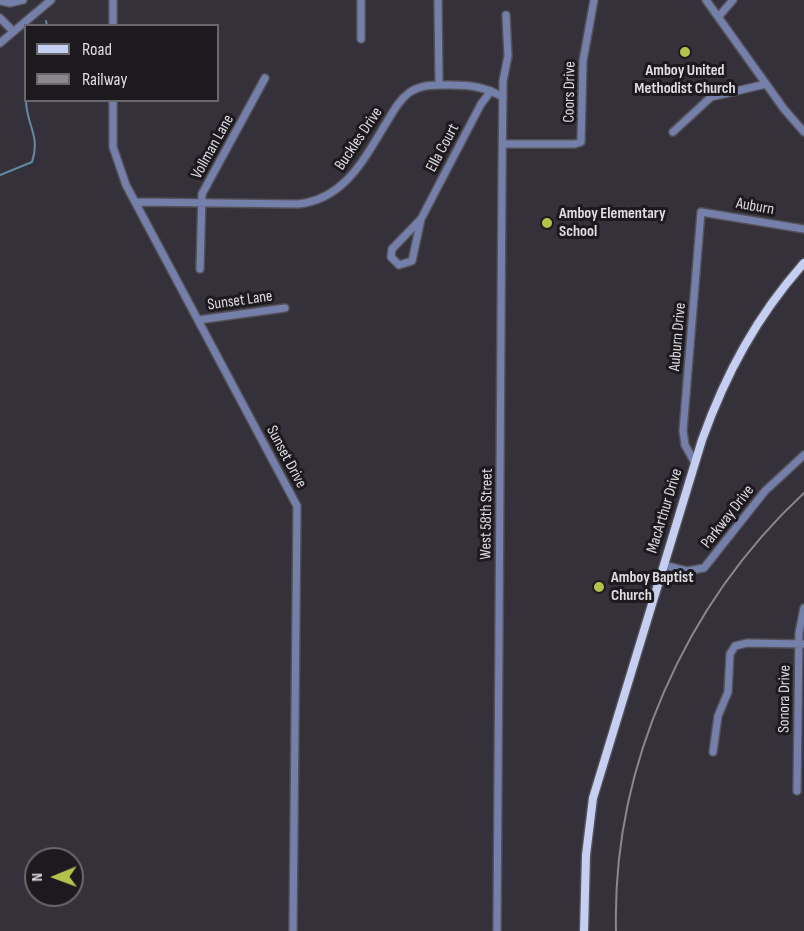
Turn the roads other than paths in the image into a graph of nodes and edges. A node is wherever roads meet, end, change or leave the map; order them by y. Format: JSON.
{"nodes":[{"id":1,"x":23,"y":0,"type":"edge"},
{"id":2,"x":51,"y":0,"type":"edge"},
{"id":3,"x":113,"y":0,"type":"edge"},
{"id":4,"x":361,"y":0,"type":"edge"},
{"id":5,"x":438,"y":0,"type":"edge"},
{"id":6,"x":594,"y":0,"type":"edge"},
{"id":7,"x":706,"y":0,"type":"edge"},
{"id":8,"x":733,"y":0,"type":"edge"},
{"id":9,"x":0,"y":1,"type":"edge"},
{"id":10,"x":506,"y":15,"type":"dead end"},
{"id":11,"x":719,"y":16,"type":"junction"},
{"id":12,"x":0,"y":18,"type":"edge"},
{"id":13,"x":113,"y":24,"type":"edge"},
{"id":14,"x":14,"y":31,"type":"junction"},
{"id":15,"x":361,"y":39,"type":"dead end"},
{"id":16,"x":0,"y":43,"type":"edge"},
{"id":17,"x":265,"y":78,"type":"dead end"},
{"id":18,"x":766,"y":84,"type":"junction"},
{"id":19,"x":439,"y":85,"type":"junction"},
{"id":20,"x":491,"y":91,"type":"junction"},
{"id":21,"x":503,"y":97,"type":"junction"},
{"id":22,"x":113,"y":102,"type":"edge"},
{"id":23,"x":673,"y":132,"type":"dead end"},
{"id":24,"x":804,"y":132,"type":"edge"},
{"id":25,"x":502,"y":144,"type":"junction"},
{"id":26,"x":136,"y":202,"type":"junction"},
{"id":27,"x":202,"y":202,"type":"junction"},
{"id":28,"x":701,"y":212,"type":"joint"},
{"id":29,"x":421,"y":219,"type":"junction"},
{"id":30,"x":804,"y":229,"type":"edge"},
{"id":31,"x":804,"y":262,"type":"edge"},
{"id":32,"x":201,"y":269,"type":"dead end"},
{"id":33,"x":285,"y":308,"type":"dead end"},
{"id":34,"x":198,"y":320,"type":"junction"},
{"id":35,"x":804,"y":455,"type":"edge"},
{"id":36,"x":695,"y":463,"type":"junction"},
{"id":37,"x":664,"y":565,"type":"junction"},
{"id":38,"x":804,"y":608,"type":"edge"},
{"id":39,"x":802,"y":644,"type":"edge"},
{"id":40,"x":713,"y":752,"type":"dead end"},
{"id":41,"x":797,"y":791,"type":"dead end"},
{"id":42,"x":293,"y":931,"type":"edge"},
{"id":43,"x":497,"y":931,"type":"edge"},
{"id":44,"x":584,"y":931,"type":"edge"}],
"edges":[{"from":1,"to":9,"type":"street"},
{"from":2,"to":14,"type":"street"},
{"from":3,"to":13,"type":"street"},
{"from":4,"to":15,"type":"street"},
{"from":5,"to":19,"type":"street"},
{"from":6,"to":25,"type":"street","name":"Coors Drive"},
{"from":7,"to":11,"type":"street"},
{"from":8,"to":11,"type":"street"},
{"from":10,"to":21,"type":"street","name":"West 58th Street"},
{"from":11,"to":18,"type":"street"},
{"from":12,"to":14,"type":"street"},
{"from":14,"to":16,"type":"street"},
{"from":17,"to":27,"type":"street","name":"Vollman Lane"},
{"from":18,"to":23,"type":"street"},
{"from":18,"to":24,"type":"street"},
{"from":19,"to":20,"type":"street","name":"Buckles Drive"},
{"from":19,"to":27,"type":"street","name":"Buckles Drive"},
{"from":20,"to":21,"type":"street"},
{"from":20,"to":29,"type":"street","name":"Ella Court"},
{"from":21,"to":25,"type":"street","name":"West 58th Street"},
{"from":22,"to":26,"type":"street","name":"Sunset Drive"},
{"from":25,"to":43,"type":"street","name":"West 58th Street"},
{"from":26,"to":27,"type":"street","name":"Buckles Drive"},
{"from":26,"to":34,"type":"street","name":"Sunset Drive"},
{"from":27,"to":32,"type":"street","name":"Vollman Lane"},
{"from":28,"to":30,"type":"street","name":"Auburn"},
{"from":28,"to":36,"type":"street","name":"Auburn Drive"},
{"from":29,"to":29,"type":"street","name":"Ella Court"},
{"from":31,"to":36,"type":"main road","name":"MacArthur Drive"},
{"from":33,"to":34,"type":"street","name":"Sunset Lane"},
{"from":34,"to":42,"type":"street","name":"Sunset Drive"},
{"from":35,"to":37,"type":"street","name":"Parkway Drive"},
{"from":36,"to":37,"type":"main road","name":"MacArthur Drive"},
{"from":37,"to":44,"type":"main road","name":"MacArthur Drive"},
{"from":38,"to":39,"type":"street","name":"Sonora Drive"},
{"from":39,"to":40,"type":"street"},
{"from":39,"to":41,"type":"street","name":"Sonora Drive"}]}
